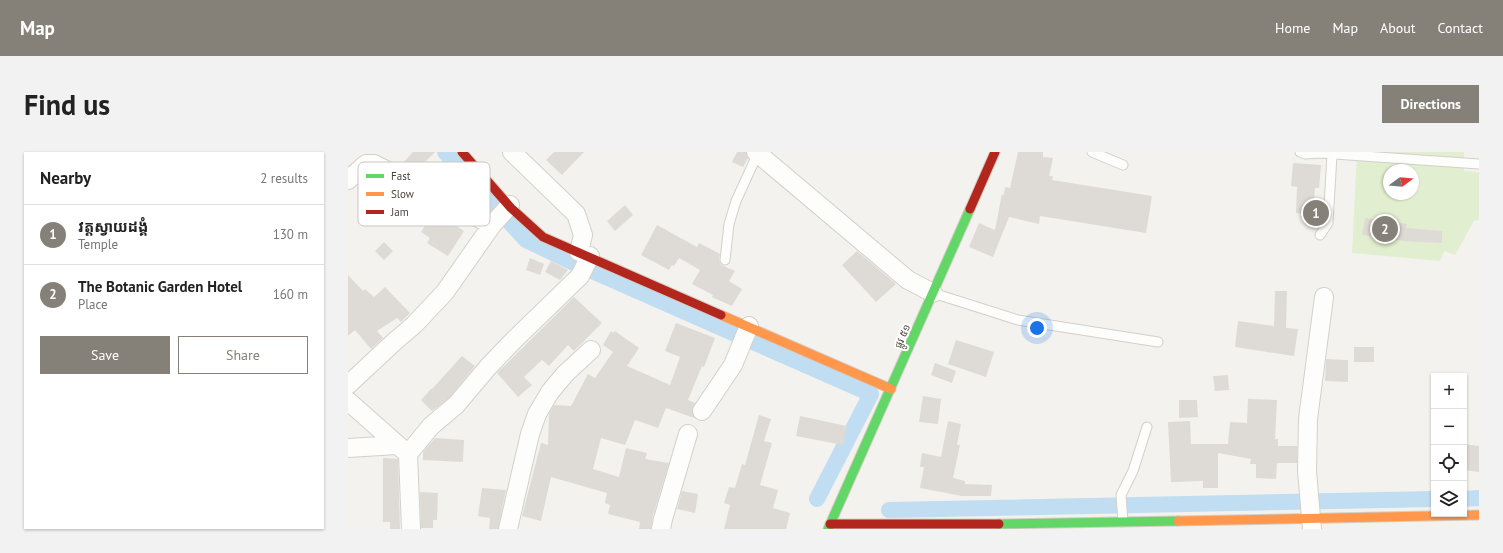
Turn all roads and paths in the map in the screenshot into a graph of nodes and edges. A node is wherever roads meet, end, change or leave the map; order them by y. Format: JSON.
{"nodes":[{"id":1,"x":462,"y":152,"type":"edge"},
{"id":2,"x":512,"y":152,"type":"edge"},
{"id":3,"x":996,"y":152,"type":"edge"},
{"id":4,"x":1092,"y":152,"type":"edge"},
{"id":5,"x":1300,"y":152,"type":"edge"},
{"id":6,"x":757,"y":153,"type":"edge"},
{"id":7,"x":1332,"y":155,"type":"junction"},
{"id":8,"x":1403,"y":156,"type":"edge"},
{"id":9,"x":468,"y":162,"type":"edge"},
{"id":10,"x":1479,"y":164,"type":"edge"},
{"id":11,"x":1123,"y":165,"type":"dead end"},
{"id":12,"x":358,"y":171,"type":"edge"},
{"id":13,"x":348,"y":180,"type":"edge"},
{"id":14,"x":490,"y":198,"type":"edge"},
{"id":15,"x":490,"y":211,"type":"edge"},
{"id":16,"x":501,"y":216,"type":"junction"},
{"id":17,"x":1320,"y":235,"type":"dead end"},
{"id":18,"x":725,"y":260,"type":"dead end"},
{"id":19,"x":584,"y":262,"type":"junction"},
{"id":20,"x":933,"y":293,"type":"junction"},
{"id":21,"x":1324,"y":297,"type":"dead end"},
{"id":22,"x":746,"y":334,"type":"junction"},
{"id":23,"x":1158,"y":342,"type":"dead end"},
{"id":24,"x":591,"y":350,"type":"dead end"},
{"id":25,"x":348,"y":385,"type":"edge"},
{"id":26,"x":891,"y":389,"type":"junction"},
{"id":27,"x":348,"y":401,"type":"edge"},
{"id":28,"x":702,"y":411,"type":"dead end"},
{"id":29,"x":1147,"y":427,"type":"dead end"},
{"id":30,"x":688,"y":434,"type":"dead end"},
{"id":31,"x":348,"y":448,"type":"edge"},
{"id":32,"x":403,"y":449,"type":"junction"},
{"id":33,"x":1310,"y":513,"type":"edge"},
{"id":34,"x":1479,"y":515,"type":"edge"},
{"id":35,"x":1123,"y":522,"type":"junction"},
{"id":36,"x":1231,"y":524,"type":"edge"},
{"id":37,"x":1175,"y":525,"type":"edge"},
{"id":38,"x":829,"y":527,"type":"edge"},
{"id":39,"x":411,"y":529,"type":"edge"},
{"id":40,"x":508,"y":529,"type":"edge"},
{"id":41,"x":661,"y":529,"type":"edge"}],
"edges":[{"from":1,"to":9,"type":"street"},
{"from":2,"to":19,"type":"street"},
{"from":3,"to":20,"type":"street","name":"ផ្លូវ ៥១"},
{"from":4,"to":11,"type":"lane"},
{"from":5,"to":7,"type":"lane"},
{"from":6,"to":18,"type":"lane"},
{"from":6,"to":20,"type":"street"},
{"from":7,"to":8,"type":"lane"},
{"from":7,"to":17,"type":"lane"},
{"from":8,"to":10,"type":"lane"},
{"from":12,"to":13,"type":"street"},
{"from":14,"to":16,"type":"street"},
{"from":15,"to":16,"type":"street"},
{"from":16,"to":19,"type":"street"},
{"from":16,"to":25,"type":"street"},
{"from":19,"to":22,"type":"street"},
{"from":19,"to":32,"type":"street"},
{"from":20,"to":23,"type":"lane"},
{"from":20,"to":26,"type":"street","name":"ផ្លូវ ៥១"},
{"from":21,"to":33,"type":"street"},
{"from":22,"to":26,"type":"street"},
{"from":22,"to":28,"type":"street"},
{"from":24,"to":40,"type":"street"},
{"from":26,"to":38,"type":"street","name":"ផ្លូវ ៥១"},
{"from":27,"to":32,"type":"street"},
{"from":29,"to":35,"type":"lane"},
{"from":30,"to":41,"type":"street"},
{"from":31,"to":32,"type":"street"},
{"from":32,"to":39,"type":"street"},
{"from":33,"to":34,"type":"street"},
{"from":33,"to":36,"type":"street"},
{"from":35,"to":37,"type":"street"},
{"from":35,"to":38,"type":"street"},
{"from":36,"to":37,"type":"street"}]}
